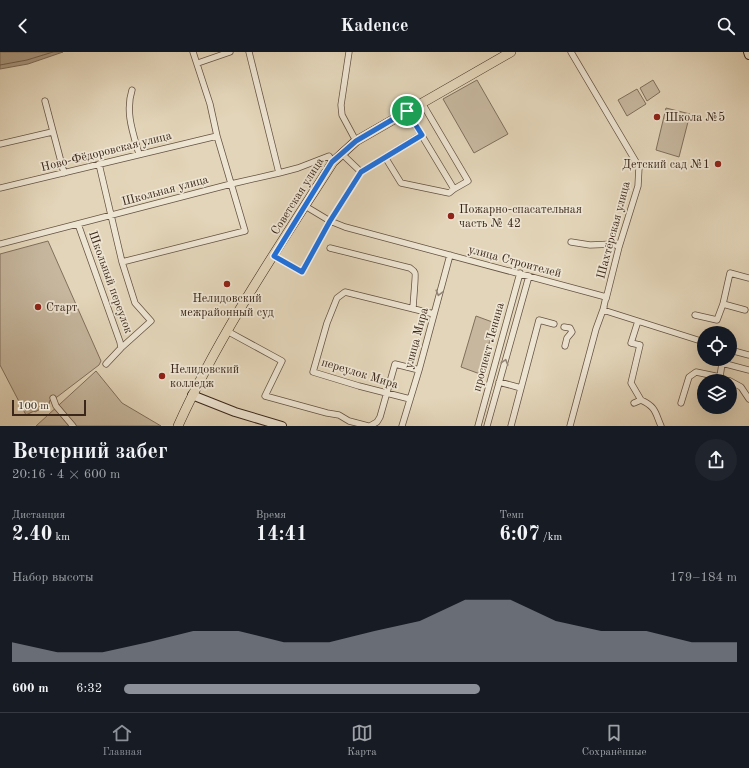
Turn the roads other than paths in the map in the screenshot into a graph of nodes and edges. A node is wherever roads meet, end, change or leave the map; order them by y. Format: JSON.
{"nodes":[{"id":1,"x":194,"y":52,"type":"edge"},
{"id":2,"x":230,"y":52,"type":"edge"},
{"id":3,"x":249,"y":52,"type":"edge"},
{"id":4,"x":349,"y":52,"type":"edge"},
{"id":5,"x":511,"y":52,"type":"edge"},
{"id":6,"x":571,"y":52,"type":"edge"},
{"id":7,"x":198,"y":63,"type":"junction"},
{"id":8,"x":132,"y":90,"type":"dead end"},
{"id":9,"x":45,"y":101,"type":"dead end"},
{"id":10,"x":422,"y":103,"type":"junction"},
{"id":11,"x":407,"y":111,"type":"junction"},
{"id":12,"x":52,"y":132,"type":"junction"},
{"id":13,"x":422,"y":135,"type":"junction"},
{"id":14,"x":216,"y":136,"type":"junction"},
{"id":15,"x":356,"y":141,"type":"junction"},
{"id":16,"x":0,"y":144,"type":"edge"},
{"id":17,"x":341,"y":153,"type":"junction"},
{"id":18,"x":139,"y":154,"type":"junction"},
{"id":19,"x":385,"y":157,"type":"junction"},
{"id":20,"x":332,"y":162,"type":"junction"},
{"id":21,"x":99,"y":164,"type":"junction"},
{"id":22,"x":361,"y":172,"type":"junction"},
{"id":23,"x":64,"y":173,"type":"junction"},
{"id":24,"x":279,"y":173,"type":"junction"},
{"id":25,"x":231,"y":184,"type":"junction"},
{"id":26,"x":0,"y":188,"type":"edge"},
{"id":27,"x":454,"y":189,"type":"junction"},
{"id":28,"x":305,"y":206,"type":"junction"},
{"id":29,"x":112,"y":215,"type":"junction"},
{"id":30,"x":330,"y":221,"type":"junction"},
{"id":31,"x":78,"y":224,"type":"junction"},
{"id":32,"x":571,"y":242,"type":"dead end"},
{"id":33,"x":0,"y":244,"type":"edge"},
{"id":34,"x":619,"y":247,"type":"junction"},
{"id":35,"x":330,"y":248,"type":"dead end"},
{"id":36,"x":450,"y":255,"type":"junction"},
{"id":37,"x":274,"y":256,"type":"junction"},
{"id":38,"x":122,"y":262,"type":"junction"},
{"id":39,"x":520,"y":273,"type":"junction"},
{"id":40,"x":529,"y":276,"type":"junction"},
{"id":41,"x":749,"y":278,"type":"edge"},
{"id":42,"x":606,"y":296,"type":"junction"},
{"id":43,"x":722,"y":304,"type":"junction"},
{"id":44,"x":413,"y":309,"type":"junction"},
{"id":45,"x":603,"y":310,"type":"junction"},
{"id":46,"x":745,"y":310,"type":"dead end"},
{"id":47,"x":434,"y":314,"type":"junction"},
{"id":48,"x":695,"y":315,"type":"dead end"},
{"id":49,"x":638,"y":321,"type":"junction"},
{"id":50,"x":554,"y":324,"type":"dead end"},
{"id":51,"x":564,"y":327,"type":"dead end"},
{"id":52,"x":227,"y":330,"type":"junction"},
{"id":53,"x":697,"y":340,"type":"edge"},
{"id":54,"x":565,"y":346,"type":"dead end"},
{"id":55,"x":121,"y":348,"type":"junction"},
{"id":56,"x":737,"y":352,"type":"edge"},
{"id":57,"x":749,"y":355,"type":"edge"},
{"id":58,"x":106,"y":364,"type":"dead end"},
{"id":59,"x":737,"y":366,"type":"edge"},
{"id":60,"x":419,"y":370,"type":"junction"},
{"id":61,"x":749,"y":370,"type":"edge"},
{"id":62,"x":706,"y":374,"type":"edge"},
{"id":63,"x":499,"y":382,"type":"junction"},
{"id":64,"x":737,"y":385,"type":"edge"},
{"id":65,"x":521,"y":388,"type":"junction"},
{"id":66,"x":388,"y":392,"type":"junction"},
{"id":67,"x":192,"y":396,"type":"junction"},
{"id":68,"x":53,"y":398,"type":"dead end"},
{"id":69,"x":410,"y":399,"type":"junction"},
{"id":70,"x":749,"y":399,"type":"edge"},
{"id":71,"x":641,"y":400,"type":"junction"},
{"id":72,"x":634,"y":403,"type":"dead end"},
{"id":73,"x":681,"y":403,"type":"dead end"},
{"id":74,"x":73,"y":426,"type":"edge"},
{"id":75,"x":178,"y":426,"type":"edge"},
{"id":76,"x":279,"y":426,"type":"edge"},
{"id":77,"x":369,"y":426,"type":"edge"},
{"id":78,"x":402,"y":426,"type":"edge"},
{"id":79,"x":478,"y":426,"type":"edge"},
{"id":80,"x":487,"y":426,"type":"edge"},
{"id":81,"x":511,"y":426,"type":"edge"},
{"id":82,"x":570,"y":426,"type":"edge"},
{"id":83,"x":661,"y":426,"type":"edge"}],
"edges":[{"from":1,"to":7,"type":"street"},
{"from":2,"to":7,"type":"street"},
{"from":3,"to":24,"type":"street"},
{"from":4,"to":15,"type":"street"},
{"from":5,"to":10,"type":"main road","name":"Советская улица"},
{"from":6,"to":34,"type":"street","name":"Шахтёрская улица"},
{"from":7,"to":14,"type":"street"},
{"from":8,"to":18,"type":"street"},
{"from":9,"to":12,"type":"street"},
{"from":10,"to":11,"type":"main road","name":"Советская улица"},
{"from":10,"to":27,"type":"street"},
{"from":11,"to":13,"type":"street"},
{"from":11,"to":15,"type":"main road","name":"Советская улица"},
{"from":12,"to":16,"type":"street"},
{"from":12,"to":23,"type":"street"},
{"from":13,"to":19,"type":"street"},
{"from":13,"to":27,"type":"street"},
{"from":14,"to":18,"type":"street","name":"Ново-Фёдоровская улица"},
{"from":14,"to":25,"type":"street"},
{"from":15,"to":17,"type":"main road","name":"Советская улица"},
{"from":17,"to":20,"type":"main road","name":"Советская улица"},
{"from":17,"to":22,"type":"street"},
{"from":18,"to":21,"type":"street","name":"Ново-Фёдоровская улица"},
{"from":19,"to":22,"type":"street"},
{"from":19,"to":27,"type":"street"},
{"from":20,"to":24,"type":"street","name":"Школьная улица"},
{"from":20,"to":28,"type":"main road","name":"Советская улица"},
{"from":21,"to":23,"type":"street","name":"Ново-Фёдоровская улица"},
{"from":21,"to":29,"type":"street","name":"Школьный переулок"},
{"from":22,"to":30,"type":"street"},
{"from":23,"to":26,"type":"street","name":"Ново-Фёдоровская улица"},
{"from":24,"to":25,"type":"street","name":"Школьная улица"},
{"from":25,"to":29,"type":"street","name":"Школьная улица"},
{"from":25,"to":38,"type":"street","name":"Школьный переулок"},
{"from":28,"to":30,"type":"street","name":"улица Строителей"},
{"from":28,"to":37,"type":"main road","name":"Советская улица"},
{"from":29,"to":31,"type":"street","name":"Школьная улица"},
{"from":29,"to":38,"type":"street","name":"Школьный переулок"},
{"from":30,"to":36,"type":"street","name":"улица Строителей"},
{"from":30,"to":37,"type":"street"},
{"from":31,"to":33,"type":"street","name":"Школьная улица"},
{"from":31,"to":55,"type":"street","name":"Школьный переулок"},
{"from":32,"to":34,"type":"street"},
{"from":34,"to":42,"type":"street","name":"Шахтёрская улица"},
{"from":35,"to":44,"type":"street"},
{"from":36,"to":39,"type":"street","name":"улица Строителей"},
{"from":36,"to":47,"type":"street","name":"улица Мира","one_way":true},
{"from":37,"to":52,"type":"main road","name":"Советская улица"},
{"from":38,"to":55,"type":"street","name":"Школьный переулок"},
{"from":39,"to":40,"type":"street","name":"улица Строителей"},
{"from":39,"to":79,"type":"street","name":"проспект Ленина"},
{"from":40,"to":42,"type":"street","name":"улица Строителей"},
{"from":63,"to":40,"type":"street","name":"проспект Ленина","one_way":true},
{"from":41,"to":43,"type":"street"},
{"from":42,"to":45,"type":"street"},
{"from":43,"to":46,"type":"street"},
{"from":43,"to":48,"type":"street"},
{"from":44,"to":47,"type":"street","name":"переулок Мира"},
{"from":44,"to":66,"type":"street","name":"переулок Мира"},
{"from":45,"to":49,"type":"street"},
{"from":45,"to":82,"type":"street"},
{"from":47,"to":60,"type":"street","name":"улица Мира"},
{"from":49,"to":53,"type":"street"},
{"from":49,"to":71,"type":"street"},
{"from":50,"to":65,"type":"street"},
{"from":51,"to":54,"type":"street"},
{"from":52,"to":67,"type":"main road","name":"Советская улица"},
{"from":52,"to":77,"type":"street"},
{"from":55,"to":58,"type":"street"},
{"from":56,"to":57,"type":"street"},
{"from":59,"to":61,"type":"street"},
{"from":60,"to":66,"type":"street"},
{"from":60,"to":69,"type":"street","name":"улица Мира"},
{"from":62,"to":73,"type":"street"},
{"from":63,"to":65,"type":"street"},
{"from":63,"to":80,"type":"street","name":"проспект Ленина"},
{"from":64,"to":70,"type":"street"},
{"from":65,"to":81,"type":"street"},
{"from":66,"to":69,"type":"street","name":"переулок Мира"},
{"from":66,"to":77,"type":"street"},
{"from":67,"to":75,"type":"main road","name":"Советская улица"},
{"from":67,"to":76,"type":"main road"},
{"from":68,"to":74,"type":"street"},
{"from":69,"to":78,"type":"street","name":"улица Мира"},
{"from":71,"to":72,"type":"street"},
{"from":71,"to":83,"type":"street"}]}
